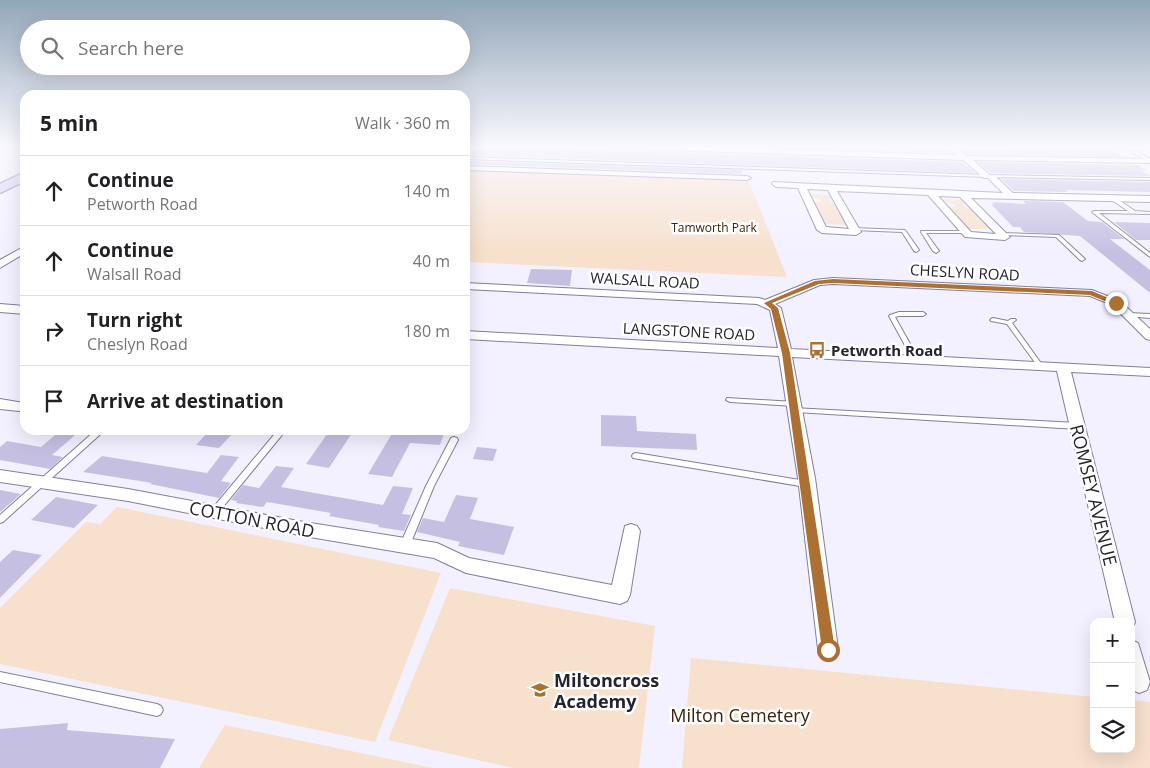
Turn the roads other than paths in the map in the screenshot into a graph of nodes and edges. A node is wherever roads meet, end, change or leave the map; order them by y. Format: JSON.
{"nodes":[{"id":1,"x":14,"y":182,"type":"edge"},
{"id":2,"x":995,"y":182,"type":"edge"},
{"id":3,"x":776,"y":184,"type":"dead end"},
{"id":4,"x":802,"y":187,"type":"junction"},
{"id":5,"x":831,"y":188,"type":"junction"},
{"id":6,"x":0,"y":189,"type":"edge"},
{"id":7,"x":930,"y":192,"type":"junction"},
{"id":8,"x":963,"y":195,"type":"junction"},
{"id":9,"x":1012,"y":197,"type":"junction"},
{"id":10,"x":1150,"y":198,"type":"edge"},
{"id":11,"x":1114,"y":199,"type":"junction"},
{"id":12,"x":1135,"y":213,"type":"junction"},
{"id":13,"x":1150,"y":213,"type":"edge"},
{"id":14,"x":854,"y":229,"type":"junction"},
{"id":15,"x":965,"y":232,"type":"junction"},
{"id":16,"x":1002,"y":234,"type":"junction"},
{"id":17,"x":916,"y":250,"type":"dead end"},
{"id":18,"x":936,"y":251,"type":"dead end"},
{"id":19,"x":20,"y":252,"type":"edge"},
{"id":20,"x":1150,"y":255,"type":"edge"},
{"id":21,"x":1082,"y":259,"type":"dead end"},
{"id":22,"x":0,"y":265,"type":"edge"},
{"id":23,"x":470,"y":286,"type":"edge"},
{"id":24,"x":767,"y":303,"type":"junction"},
{"id":25,"x":0,"y":308,"type":"edge"},
{"id":26,"x":20,"y":310,"type":"edge"},
{"id":27,"x":923,"y":314,"type":"dead end"},
{"id":28,"x":1128,"y":315,"type":"junction"},
{"id":29,"x":1150,"y":316,"type":"edge"},
{"id":30,"x":993,"y":320,"type":"dead end"},
{"id":31,"x":470,"y":335,"type":"edge"},
{"id":32,"x":1150,"y":336,"type":"edge"},
{"id":33,"x":786,"y":353,"type":"junction"},
{"id":34,"x":916,"y":360,"type":"junction"},
{"id":35,"x":1041,"y":367,"type":"junction"},
{"id":36,"x":1063,"y":368,"type":"junction"},
{"id":37,"x":1150,"y":372,"type":"edge"},
{"id":38,"x":730,"y":400,"type":"dead end"},
{"id":39,"x":0,"y":404,"type":"edge"},
{"id":40,"x":18,"y":406,"type":"dead end"},
{"id":41,"x":795,"y":407,"type":"junction"},
{"id":42,"x":1077,"y":426,"type":"junction"},
{"id":43,"x":95,"y":435,"type":"edge"},
{"id":44,"x":278,"y":435,"type":"edge"},
{"id":45,"x":454,"y":440,"type":"dead end"},
{"id":46,"x":636,"y":456,"type":"dead end"},
{"id":47,"x":0,"y":476,"type":"edge"},
{"id":48,"x":42,"y":483,"type":"junction"},
{"id":49,"x":806,"y":484,"type":"junction"},
{"id":50,"x":215,"y":512,"type":"junction"},
{"id":51,"x":0,"y":520,"type":"edge"},
{"id":52,"x":631,"y":531,"type":"dead end"},
{"id":53,"x":405,"y":546,"type":"junction"},
{"id":54,"x":1123,"y":618,"type":"edge"},
{"id":55,"x":828,"y":650,"type":"dead end"},
{"id":56,"x":1134,"y":663,"type":"edge"},
{"id":57,"x":0,"y":677,"type":"edge"},
{"id":58,"x":1139,"y":682,"type":"dead end"},
{"id":59,"x":157,"y":710,"type":"dead end"}],
"edges":[{"from":1,"to":6,"type":"main road"},
{"from":2,"to":9,"type":"street"},
{"from":3,"to":4,"type":"street"},
{"from":4,"to":5,"type":"street"},
{"from":4,"to":14,"type":"street"},
{"from":5,"to":7,"type":"street"},
{"from":5,"to":14,"type":"street"},
{"from":7,"to":8,"type":"street"},
{"from":7,"to":15,"type":"street"},
{"from":8,"to":9,"type":"street"},
{"from":8,"to":16,"type":"street"},
{"from":9,"to":11,"type":"street"},
{"from":10,"to":11,"type":"street"},
{"from":11,"to":12,"type":"lane"},
{"from":12,"to":13,"type":"lane"},
{"from":12,"to":20,"type":"lane"},
{"from":14,"to":17,"type":"lane"},
{"from":15,"to":16,"type":"street"},
{"from":15,"to":18,"type":"lane"},
{"from":16,"to":21,"type":"lane"},
{"from":19,"to":22,"type":"street"},
{"from":23,"to":24,"type":"street","name":"WALSALL ROAD"},
{"from":24,"to":28,"type":"street","name":"CHESLYN ROAD"},
{"from":24,"to":33,"type":"street"},
{"from":25,"to":26,"type":"street"},
{"from":27,"to":34,"type":"lane"},
{"from":28,"to":29,"type":"lane"},
{"from":28,"to":32,"type":"street","name":"CHESLYN ROAD"},
{"from":30,"to":35,"type":"lane"},
{"from":31,"to":33,"type":"street","name":"LANGSTONE ROAD"},
{"from":33,"to":34,"type":"street","name":"LANGSTONE ROAD"},
{"from":33,"to":41,"type":"street"},
{"from":34,"to":35,"type":"street","name":"LANGSTONE ROAD"},
{"from":35,"to":36,"type":"street","name":"LANGSTONE ROAD"},
{"from":36,"to":37,"type":"street","name":"LANGSTONE ROAD"},
{"from":36,"to":42,"type":"street","name":"ROMSEY AVENUE"},
{"from":38,"to":41,"type":"lane"},
{"from":39,"to":40,"type":"street"},
{"from":41,"to":42,"type":"lane"},
{"from":41,"to":49,"type":"street"},
{"from":42,"to":54,"type":"street","name":"ROMSEY AVENUE"},
{"from":43,"to":48,"type":"lane"},
{"from":44,"to":50,"type":"lane"},
{"from":45,"to":53,"type":"lane"},
{"from":46,"to":49,"type":"lane"},
{"from":47,"to":48,"type":"street","name":"COTTON ROAD"},
{"from":48,"to":50,"type":"street","name":"COTTON ROAD"},
{"from":48,"to":51,"type":"lane"},
{"from":49,"to":55,"type":"street"},
{"from":50,"to":53,"type":"street","name":"COTTON ROAD"},
{"from":52,"to":53,"type":"street","name":"COTTON ROAD"},
{"from":56,"to":58,"type":"street"},
{"from":57,"to":59,"type":"lane"}]}
